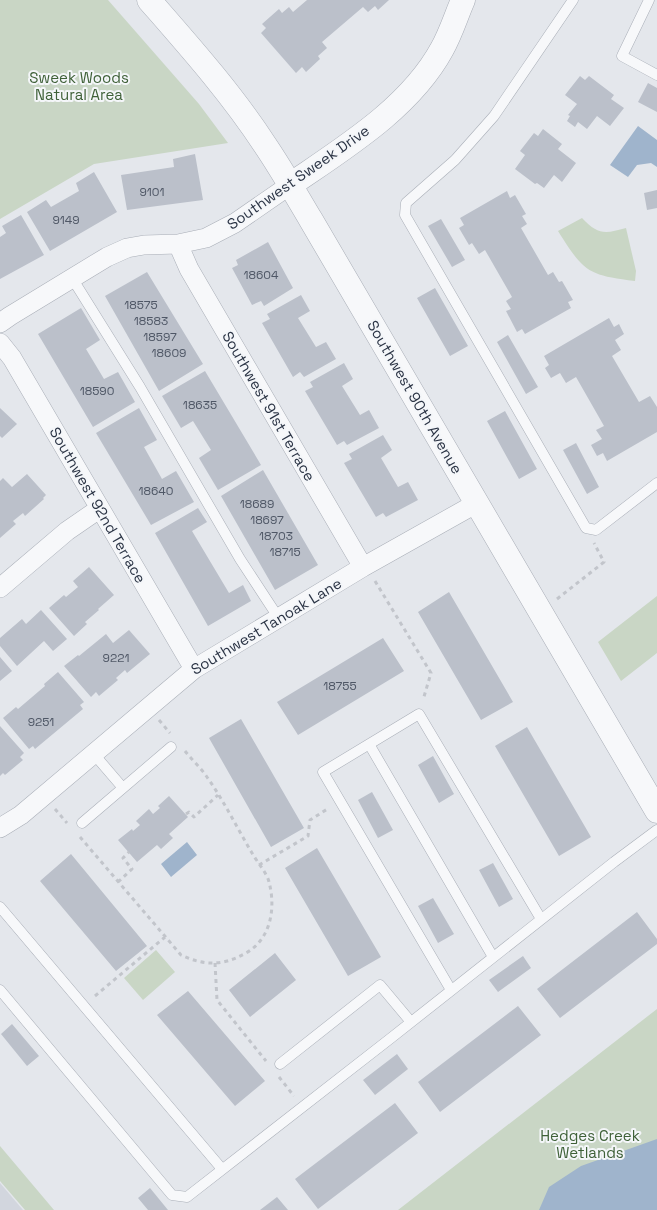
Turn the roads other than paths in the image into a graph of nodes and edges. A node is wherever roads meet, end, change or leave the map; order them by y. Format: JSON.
{"nodes":[{"id":1,"x":148,"y":0,"type":"edge"},
{"id":2,"x":463,"y":0,"type":"edge"},
{"id":3,"x":573,"y":0,"type":"edge"},
{"id":4,"x":649,"y":0,"type":"edge"},
{"id":5,"x":657,"y":75,"type":"edge"},
{"id":6,"x":290,"y":185,"type":"junction"},
{"id":7,"x":178,"y":244,"type":"junction"},
{"id":8,"x":72,"y":278,"type":"junction"},
{"id":9,"x":0,"y":324,"type":"edge"},
{"id":10,"x":0,"y":343,"type":"edge"},
{"id":11,"x":657,"y":483,"type":"edge"},
{"id":12,"x":477,"y":503,"type":"junction"},
{"id":13,"x":99,"y":509,"type":"junction"},
{"id":14,"x":363,"y":567,"type":"junction"},
{"id":15,"x":0,"y":588,"type":"edge"},
{"id":16,"x":278,"y":618,"type":"junction"},
{"id":17,"x":194,"y":668,"type":"junction"},
{"id":18,"x":369,"y":744,"type":"junction"},
{"id":19,"x":171,"y":747,"type":"dead end"},
{"id":20,"x":93,"y":753,"type":"junction"},
{"id":21,"x":123,"y":788,"type":"junction"},
{"id":22,"x":657,"y":811,"type":"edge"},
{"id":23,"x":82,"y":823,"type":"dead end"},
{"id":24,"x":0,"y":828,"type":"edge"},
{"id":25,"x":657,"y":830,"type":"edge"},
{"id":26,"x":0,"y":907,"type":"edge"},
{"id":27,"x":541,"y":919,"type":"junction"},
{"id":28,"x":493,"y":957,"type":"junction"},
{"id":29,"x":0,"y":990,"type":"edge"},
{"id":30,"x":452,"y":990,"type":"junction"},
{"id":31,"x":411,"y":1022,"type":"junction"},
{"id":32,"x":280,"y":1064,"type":"dead end"},
{"id":33,"x":222,"y":1170,"type":"junction"}],
"edges":[{"from":1,"to":6,"type":"street","name":"Southwest 90th Avenue"},
{"from":2,"to":6,"type":"street","name":"Southwest Sweek Drive"},
{"from":3,"to":11,"type":"lane"},
{"from":4,"to":5,"type":"lane"},
{"from":6,"to":7,"type":"street","name":"Southwest Sweek Drive"},
{"from":6,"to":12,"type":"street","name":"Southwest 90th Avenue"},
{"from":7,"to":8,"type":"street","name":"Southwest Sweek Drive"},
{"from":7,"to":14,"type":"street","name":"Southwest 91st Terrace"},
{"from":8,"to":9,"type":"street","name":"Southwest Sweek Drive"},
{"from":8,"to":16,"type":"lane"},
{"from":10,"to":13,"type":"street","name":"Southwest 92nd Terrace"},
{"from":12,"to":14,"type":"street","name":"Southwest Tanoak Lane"},
{"from":12,"to":22,"type":"street","name":"Southwest 90th Avenue"},
{"from":13,"to":15,"type":"street"},
{"from":13,"to":17,"type":"street","name":"Southwest 92nd Terrace"},
{"from":14,"to":16,"type":"street","name":"Southwest Tanoak Lane"},
{"from":16,"to":17,"type":"street","name":"Southwest Tanoak Lane"},
{"from":17,"to":20,"type":"street","name":"Southwest Tanoak Lane"},
{"from":18,"to":27,"type":"lane"},
{"from":18,"to":28,"type":"lane"},
{"from":18,"to":30,"type":"lane"},
{"from":19,"to":21,"type":"lane"},
{"from":20,"to":21,"type":"lane"},
{"from":20,"to":24,"type":"street","name":"Southwest Tanoak Lane"},
{"from":21,"to":23,"type":"lane"},
{"from":25,"to":27,"type":"lane"},
{"from":26,"to":33,"type":"lane"},
{"from":27,"to":28,"type":"lane"},
{"from":28,"to":30,"type":"lane"},
{"from":29,"to":33,"type":"lane"},
{"from":30,"to":31,"type":"lane"},
{"from":31,"to":32,"type":"lane"},
{"from":31,"to":33,"type":"lane"}]}
